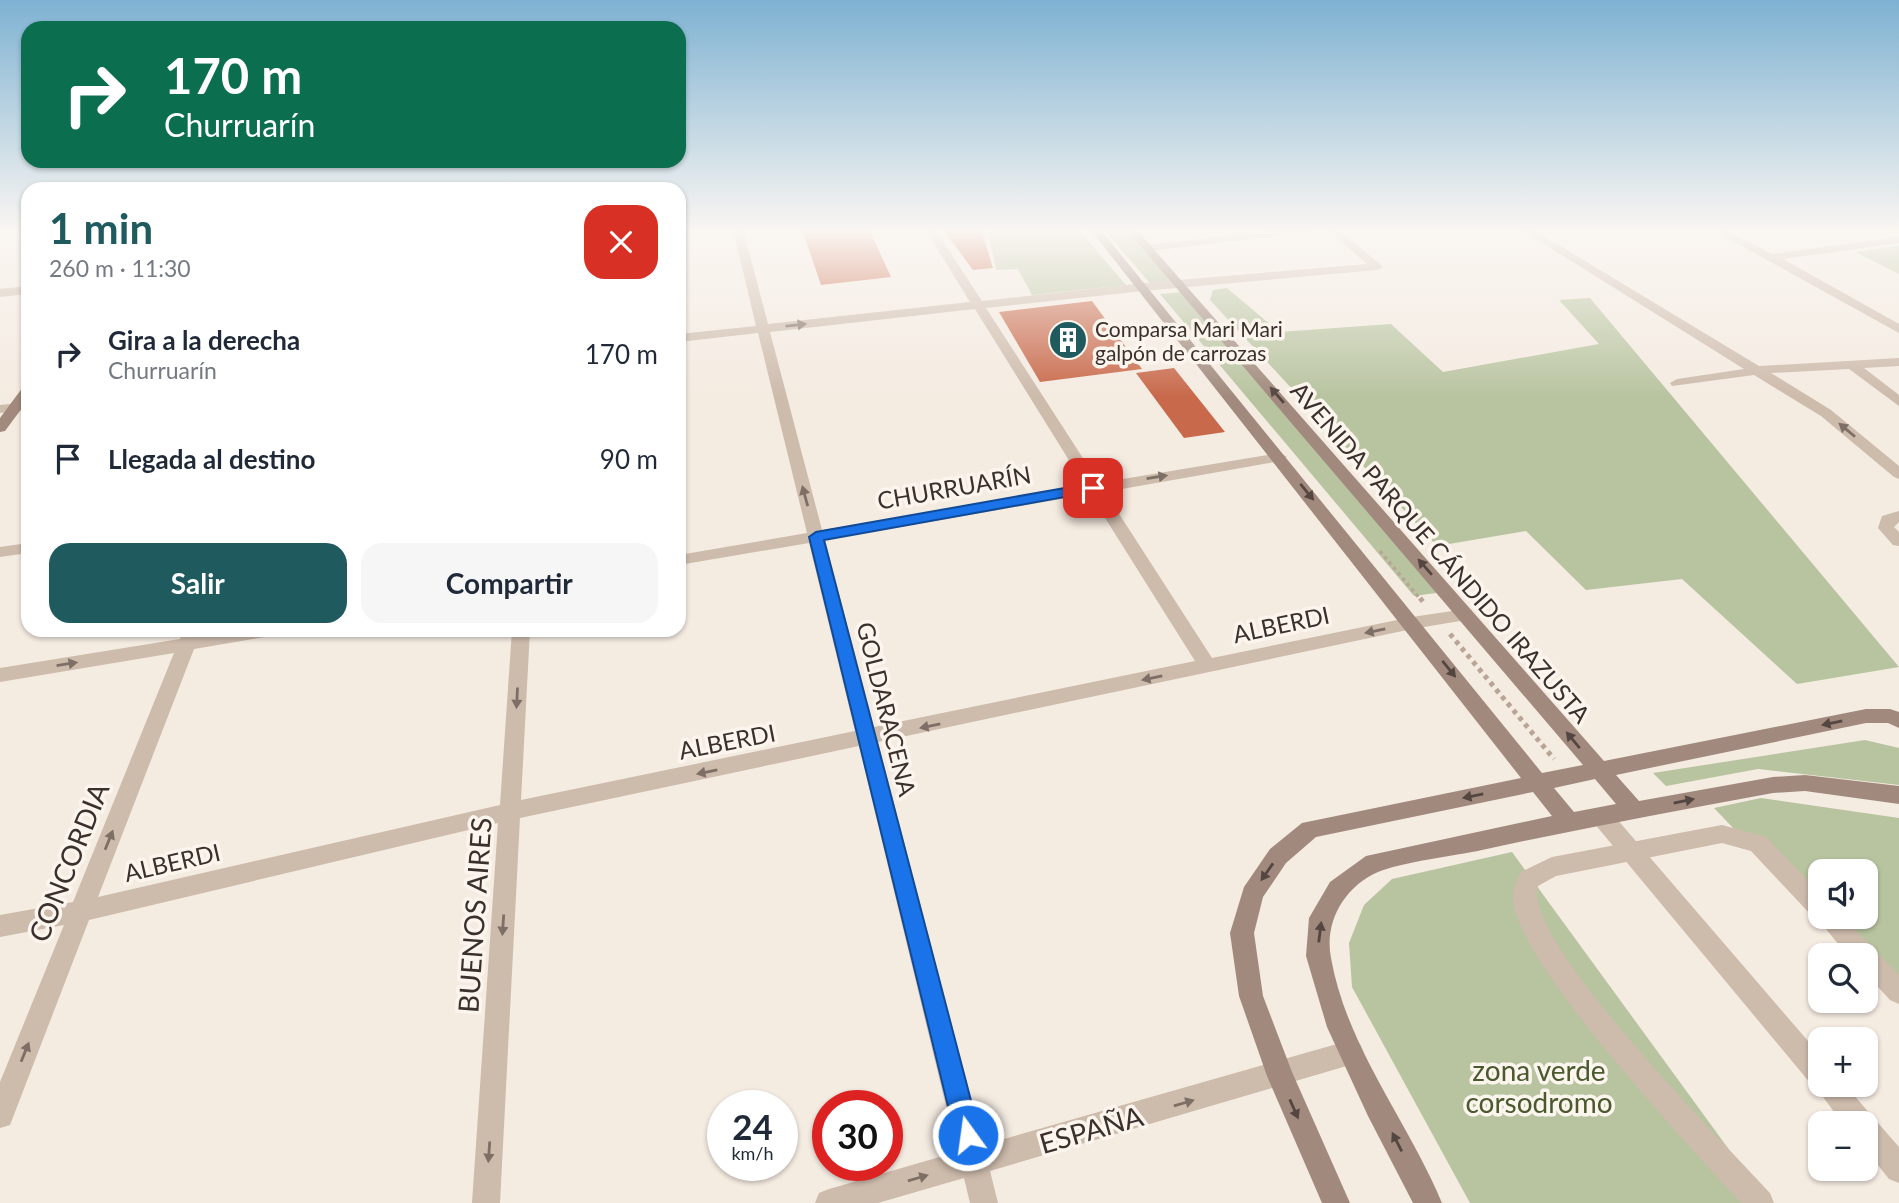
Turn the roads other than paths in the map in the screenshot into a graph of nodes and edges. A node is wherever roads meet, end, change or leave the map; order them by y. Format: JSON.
{"nodes":[{"id":1,"x":751,"y":285,"type":"edge"},
{"id":2,"x":965,"y":285,"type":"edge"},
{"id":3,"x":1180,"y":285,"type":"edge"},
{"id":4,"x":1183,"y":285,"type":"edge"},
{"id":5,"x":1619,"y":285,"type":"edge"},
{"id":6,"x":1822,"y":285,"type":"edge"},
{"id":7,"x":1143,"y":287,"type":"junction"},
{"id":8,"x":21,"y":291,"type":"edge"},
{"id":9,"x":0,"y":293,"type":"edge"},
{"id":10,"x":978,"y":306,"type":"junction"},
{"id":11,"x":762,"y":329,"type":"junction"},
{"id":12,"x":1899,"y":329,"type":"edge"},
{"id":13,"x":686,"y":337,"type":"edge"},
{"id":14,"x":1899,"y":362,"type":"edge"},
{"id":15,"x":1851,"y":364,"type":"junction"},
{"id":16,"x":1760,"y":370,"type":"junction"},
{"id":17,"x":1677,"y":383,"type":"dead end"},
{"id":18,"x":1899,"y":402,"type":"edge"},
{"id":19,"x":14,"y":408,"type":"edge"},
{"id":20,"x":0,"y":428,"type":"edge"},
{"id":21,"x":1280,"y":457,"type":"junction"},
{"id":22,"x":1899,"y":474,"type":"edge"},
{"id":23,"x":1093,"y":488,"type":"junction"},
{"id":24,"x":1899,"y":516,"type":"edge"},
{"id":25,"x":816,"y":537,"type":"junction"},
{"id":26,"x":1899,"y":541,"type":"edge"},
{"id":27,"x":21,"y":549,"type":"edge"},
{"id":28,"x":0,"y":552,"type":"edge"},
{"id":29,"x":686,"y":559,"type":"edge"},
{"id":30,"x":1466,"y":615,"type":"junction"},
{"id":31,"x":1412,"y":623,"type":"junction"},
{"id":32,"x":189,"y":637,"type":"edge"},
{"id":33,"x":521,"y":637,"type":"edge"},
{"id":34,"x":1207,"y":666,"type":"junction"},
{"id":35,"x":0,"y":675,"type":"edge"},
{"id":36,"x":1896,"y":716,"type":"edge"},
{"id":37,"x":868,"y":739,"type":"junction"},
{"id":38,"x":1600,"y":773,"type":"junction"},
{"id":39,"x":1540,"y":782,"type":"junction"},
{"id":40,"x":1899,"y":795,"type":"edge"},
{"id":41,"x":1634,"y":810,"type":"junction"},
{"id":42,"x":510,"y":811,"type":"junction"},
{"id":43,"x":1602,"y":817,"type":"junction"},
{"id":44,"x":1569,"y":822,"type":"junction"},
{"id":45,"x":1632,"y":852,"type":"junction"},
{"id":46,"x":1808,"y":896,"type":"edge"},
{"id":47,"x":81,"y":911,"type":"junction"},
{"id":48,"x":0,"y":926,"type":"edge"},
{"id":49,"x":1839,"y":929,"type":"edge"},
{"id":50,"x":1853,"y":943,"type":"edge"},
{"id":51,"x":1878,"y":970,"type":"edge"},
{"id":52,"x":1899,"y":992,"type":"edge"},
{"id":53,"x":1352,"y":1053,"type":"junction"},
{"id":54,"x":1808,"y":1061,"type":"edge"},
{"id":55,"x":1280,"y":1076,"type":"junction"},
{"id":56,"x":1838,"y":1097,"type":"edge"},
{"id":57,"x":1850,"y":1111,"type":"edge"},
{"id":58,"x":0,"y":1115,"type":"edge"},
{"id":59,"x":1878,"y":1144,"type":"edge"},
{"id":60,"x":974,"y":1162,"type":"junction"},
{"id":61,"x":1899,"y":1169,"type":"edge"},
{"id":62,"x":486,"y":1203,"type":"edge"},
{"id":63,"x":829,"y":1203,"type":"edge"},
{"id":64,"x":984,"y":1203,"type":"edge"},
{"id":65,"x":1336,"y":1203,"type":"edge"},
{"id":66,"x":1428,"y":1203,"type":"edge"},
{"id":67,"x":1760,"y":1203,"type":"edge"}],
"edges":[{"from":1,"to":11,"type":"street","name":"GOLDARACENA"},
{"from":2,"to":10,"type":"street"},
{"from":3,"to":7,"type":"street"},
{"from":30,"to":4,"type":"main road","name":"AVENIDA PARQUE CÁNDIDO IRAZUSTA","one_way":true},
{"from":5,"to":16,"type":"street"},
{"from":6,"to":12,"type":"street"},
{"from":7,"to":10,"type":"street"},
{"from":7,"to":21,"type":"main road"},
{"from":8,"to":9,"type":"street"},
{"from":11,"to":10,"type":"street","one_way":true},
{"from":10,"to":23,"type":"street"},
{"from":11,"to":13,"type":"street"},
{"from":25,"to":11,"type":"street","name":"GOLDARACENA","one_way":true},
{"from":14,"to":15,"type":"street"},
{"from":15,"to":16,"type":"street"},
{"from":15,"to":18,"type":"street"},
{"from":16,"to":17,"type":"street"},
{"from":22,"to":16,"type":"street","one_way":true},
{"from":19,"to":20,"type":"main road"},
{"from":23,"to":21,"type":"street","name":"CHURRUARÍN","one_way":true},
{"from":21,"to":31,"type":"main road","one_way":true},
{"from":23,"to":25,"type":"street","name":"CHURRUARÍN"},
{"from":23,"to":34,"type":"street"},
{"from":24,"to":26,"type":"street"},
{"from":25,"to":29,"type":"street","name":"CHURRUARÍN"},
{"from":25,"to":37,"type":"street","name":"GOLDARACENA"},
{"from":27,"to":28,"type":"street"},
{"from":30,"to":31,"type":"street","name":"ALBERDI"},
{"from":38,"to":30,"type":"main road","name":"AVENIDA PARQUE CÁNDIDO IRAZUSTA","one_way":true},
{"from":31,"to":34,"type":"street","name":"ALBERDI","one_way":true},
{"from":31,"to":39,"type":"main road","one_way":true},
{"from":35,"to":32,"type":"street","one_way":true},
{"from":47,"to":32,"type":"street","name":"CONCORDIA","one_way":true},
{"from":33,"to":42,"type":"street","name":"BUENOS AIRES","one_way":true},
{"from":34,"to":37,"type":"street","name":"ALBERDI","one_way":true},
{"from":36,"to":38,"type":"main road","one_way":true},
{"from":37,"to":42,"type":"street","name":"ALBERDI","one_way":true},
{"from":37,"to":60,"type":"street","name":"GOLDARACENA"},
{"from":38,"to":39,"type":"main road"},
{"from":38,"to":41,"type":"main road","name":"AVENIDA PARQUE CÁNDIDO IRAZUSTA"},
{"from":39,"to":44,"type":"main road"},
{"from":39,"to":55,"type":"main road","one_way":true},
{"from":41,"to":40,"type":"main road","one_way":true},
{"from":41,"to":43,"type":"main road"},
{"from":42,"to":47,"type":"street","name":"ALBERDI"},
{"from":42,"to":62,"type":"street","name":"BUENOS AIRES","one_way":true},
{"from":43,"to":44,"type":"main road"},
{"from":43,"to":45,"type":"street"},
{"from":53,"to":44,"type":"main road","one_way":true},
{"from":45,"to":46,"type":"street"},
{"from":45,"to":54,"type":"street"},
{"from":45,"to":67,"type":"street"},
{"from":47,"to":48,"type":"street","name":"ALBERDI"},
{"from":58,"to":47,"type":"street","name":"CONCORDIA","one_way":true},
{"from":49,"to":50,"type":"street"},
{"from":51,"to":52,"type":"street"},
{"from":53,"to":55,"type":"street","name":"ESPAÑA"},
{"from":66,"to":53,"type":"main road","one_way":true},
{"from":60,"to":55,"type":"street","name":"ESPAÑA","one_way":true},
{"from":55,"to":65,"type":"main road","one_way":true},
{"from":56,"to":57,"type":"street"},
{"from":59,"to":61,"type":"street"},
{"from":63,"to":60,"type":"street","name":"ESPAÑA","one_way":true},
{"from":60,"to":64,"type":"street","name":"GOLDARACENA"}]}
